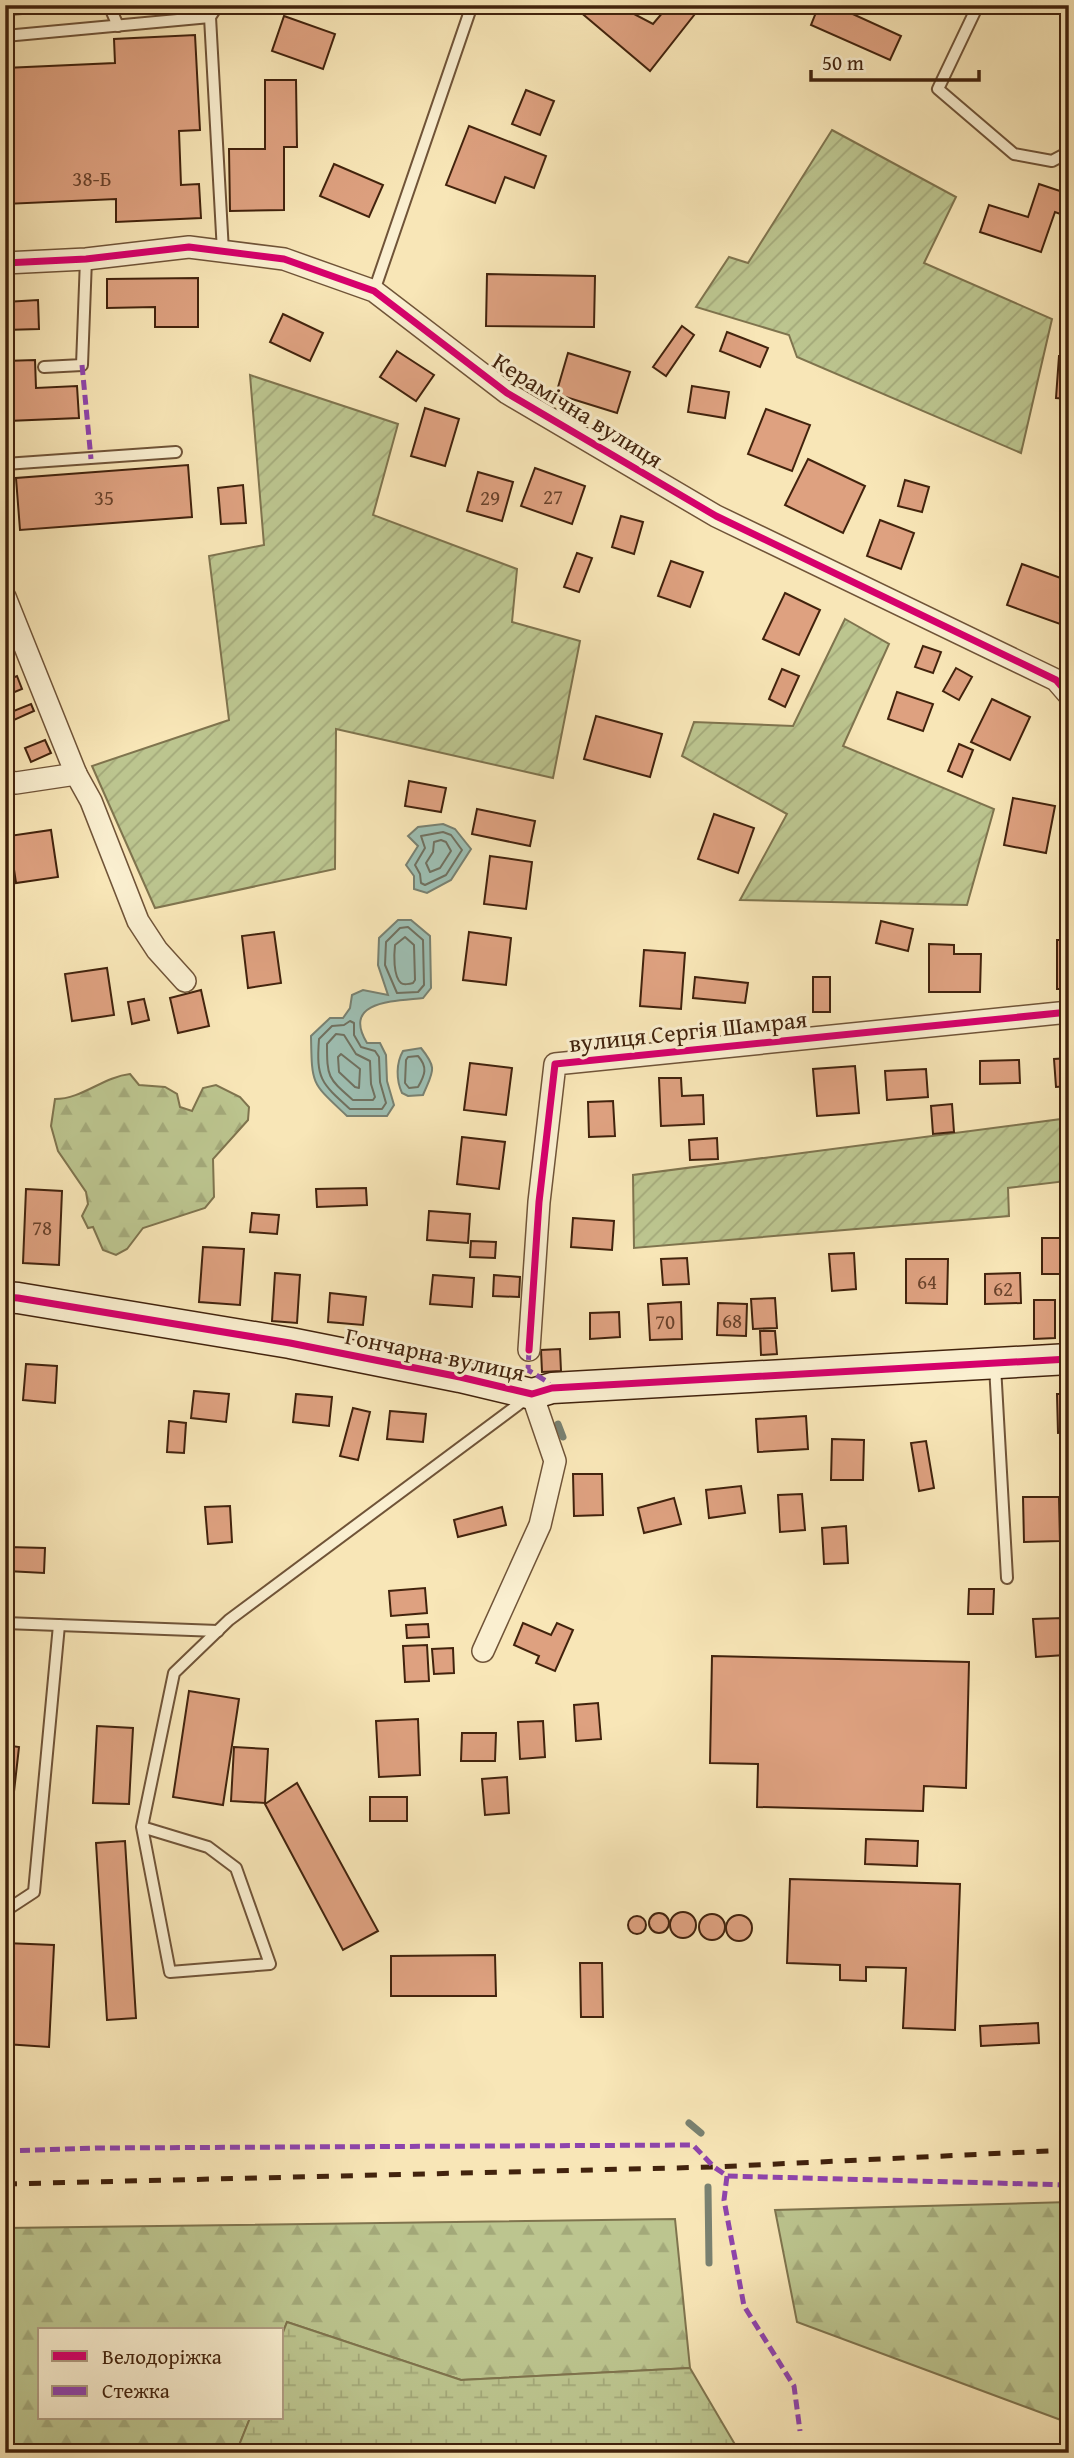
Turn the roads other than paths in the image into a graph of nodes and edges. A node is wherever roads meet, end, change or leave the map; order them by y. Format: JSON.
{"nodes":[{"id":1,"x":109,"y":5,"type":"edge"},
{"id":2,"x":218,"y":5,"type":"edge"},
{"id":3,"x":472,"y":5,"type":"edge"},
{"id":4,"x":978,"y":5,"type":"edge"},
{"id":5,"x":210,"y":17,"type":"junction"},
{"id":6,"x":118,"y":26,"type":"junction"},
{"id":7,"x":5,"y":36,"type":"edge"},
{"id":8,"x":1069,"y":152,"type":"edge"},
{"id":9,"x":223,"y":252,"type":"junction"},
{"id":10,"x":86,"y":259,"type":"junction"},
{"id":11,"x":5,"y":263,"type":"edge"},
{"id":12,"x":374,"y":291,"type":"junction"},
{"id":13,"x":44,"y":367,"type":"dead end"},
{"id":14,"x":176,"y":452,"type":"dead end"},
{"id":15,"x":5,"y":464,"type":"edge"},
{"id":16,"x":5,"y":597,"type":"edge"},
{"id":17,"x":1069,"y":695,"type":"edge"},
{"id":18,"x":75,"y":774,"type":"junction"},
{"id":19,"x":5,"y":781,"type":"edge"},
{"id":20,"x":185,"y":981,"type":"dead end"},
{"id":21,"x":1069,"y":1012,"type":"edge"},
{"id":22,"x":5,"y":1297,"type":"edge"},
{"id":23,"x":530,"y":1350,"type":"dead end"},
{"id":24,"x":1069,"y":1359,"type":"edge"},
{"id":25,"x":995,"y":1364,"type":"junction"},
{"id":26,"x":532,"y":1394,"type":"junction"},
{"id":27,"x":1007,"y":1578,"type":"dead end"},
{"id":28,"x":5,"y":1623,"type":"edge"},
{"id":29,"x":59,"y":1625,"type":"junction"},
{"id":30,"x":218,"y":1631,"type":"junction"},
{"id":31,"x":483,"y":1651,"type":"dead end"},
{"id":32,"x":142,"y":1827,"type":"junction"},
{"id":33,"x":5,"y":1911,"type":"edge"}],
"edges":[{"from":1,"to":6,"type":"lane"},
{"from":2,"to":5,"type":"lane"},
{"from":3,"to":12,"type":"lane"},
{"from":4,"to":8,"type":"lane"},
{"from":5,"to":6,"type":"lane"},
{"from":5,"to":9,"type":"lane"},
{"from":6,"to":7,"type":"lane"},
{"from":9,"to":10,"type":"street","name":"Керамічна вулиця"},
{"from":9,"to":12,"type":"street","name":"Керамічна вулиця"},
{"from":10,"to":11,"type":"street","name":"Керамічна вулиця"},
{"from":10,"to":13,"type":"lane"},
{"from":12,"to":17,"type":"street","name":"Керамічна вулиця"},
{"from":14,"to":15,"type":"lane"},
{"from":16,"to":18,"type":"street"},
{"from":18,"to":19,"type":"street"},
{"from":18,"to":20,"type":"street"},
{"from":21,"to":23,"type":"street","name":"вулиця Сергія Шамрая"},
{"from":22,"to":26,"type":"street","name":"Гончарна вулиця"},
{"from":24,"to":25,"type":"street","name":"Гончарна вулиця"},
{"from":25,"to":26,"type":"street","name":"Гончарна вулиця"},
{"from":25,"to":27,"type":"lane"},
{"from":26,"to":30,"type":"lane"},
{"from":26,"to":31,"type":"street"},
{"from":28,"to":29,"type":"lane"},
{"from":29,"to":30,"type":"lane"},
{"from":29,"to":33,"type":"lane"},
{"from":30,"to":32,"type":"lane"},
{"from":32,"to":32,"type":"lane"}]}
